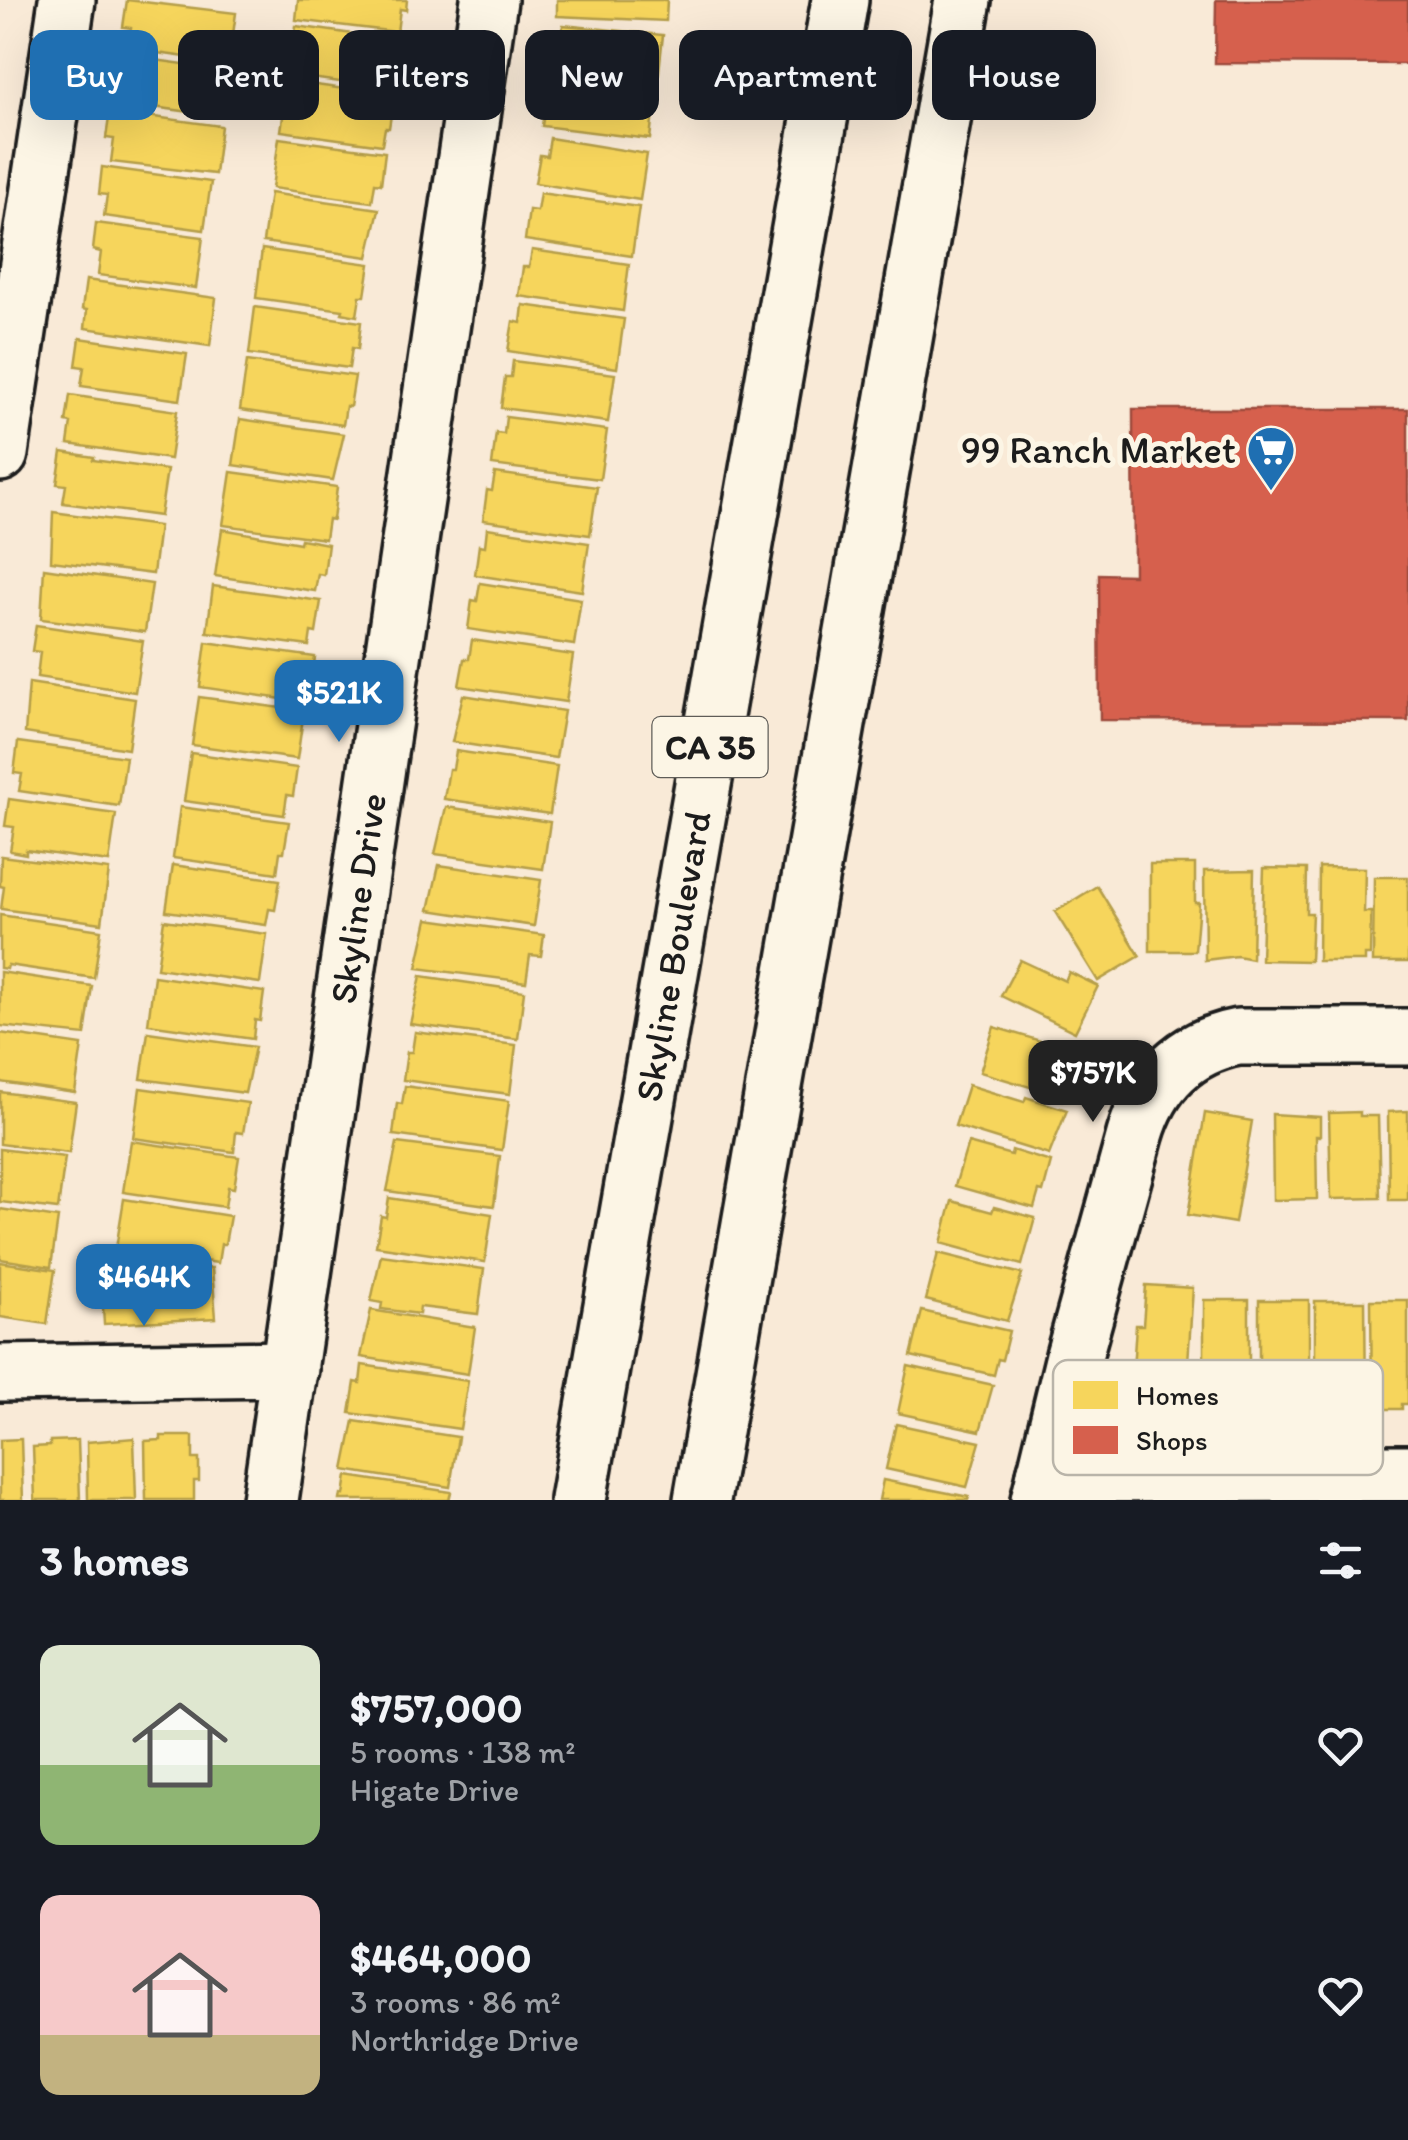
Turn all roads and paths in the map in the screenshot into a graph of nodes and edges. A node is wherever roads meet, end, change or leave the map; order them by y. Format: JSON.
{"nodes":[{"id":1,"x":67,"y":0,"type":"edge"},
{"id":2,"x":489,"y":0,"type":"edge"},
{"id":3,"x":840,"y":0,"type":"edge"},
{"id":4,"x":963,"y":0,"type":"edge"},
{"id":5,"x":0,"y":453,"type":"edge"},
{"id":6,"x":1408,"y":1037,"type":"edge"},
{"id":7,"x":1075,"y":1360,"type":"edge"},
{"id":8,"x":290,"y":1369,"type":"junction"},
{"id":9,"x":0,"y":1373,"type":"edge"},
{"id":10,"x":1053,"y":1445,"type":"edge"},
{"id":11,"x":1408,"y":1473,"type":"edge"},
{"id":12,"x":1383,"y":1474,"type":"edge"},
{"id":13,"x":1356,"y":1475,"type":"edge"},
{"id":14,"x":1042,"y":1487,"type":"edge"},
{"id":15,"x":270,"y":1500,"type":"edge"},
{"id":16,"x":578,"y":1500,"type":"edge"},
{"id":17,"x":702,"y":1500,"type":"edge"}],
"edges":[{"from":1,"to":5,"type":"street"},
{"from":2,"to":8,"type":"street","name":"Skyline Drive"},
{"from":3,"to":16,"type":"street","name":"Skyline Boulevard","number":"CA 35"},
{"from":4,"to":17,"type":"street"},
{"from":6,"to":7,"type":"street"},
{"from":8,"to":9,"type":"street"},
{"from":8,"to":15,"type":"street","name":"Skyline Drive"},
{"from":10,"to":14,"type":"street"},
{"from":11,"to":12,"type":"street"},
{"from":13,"to":14,"type":"street"}]}
